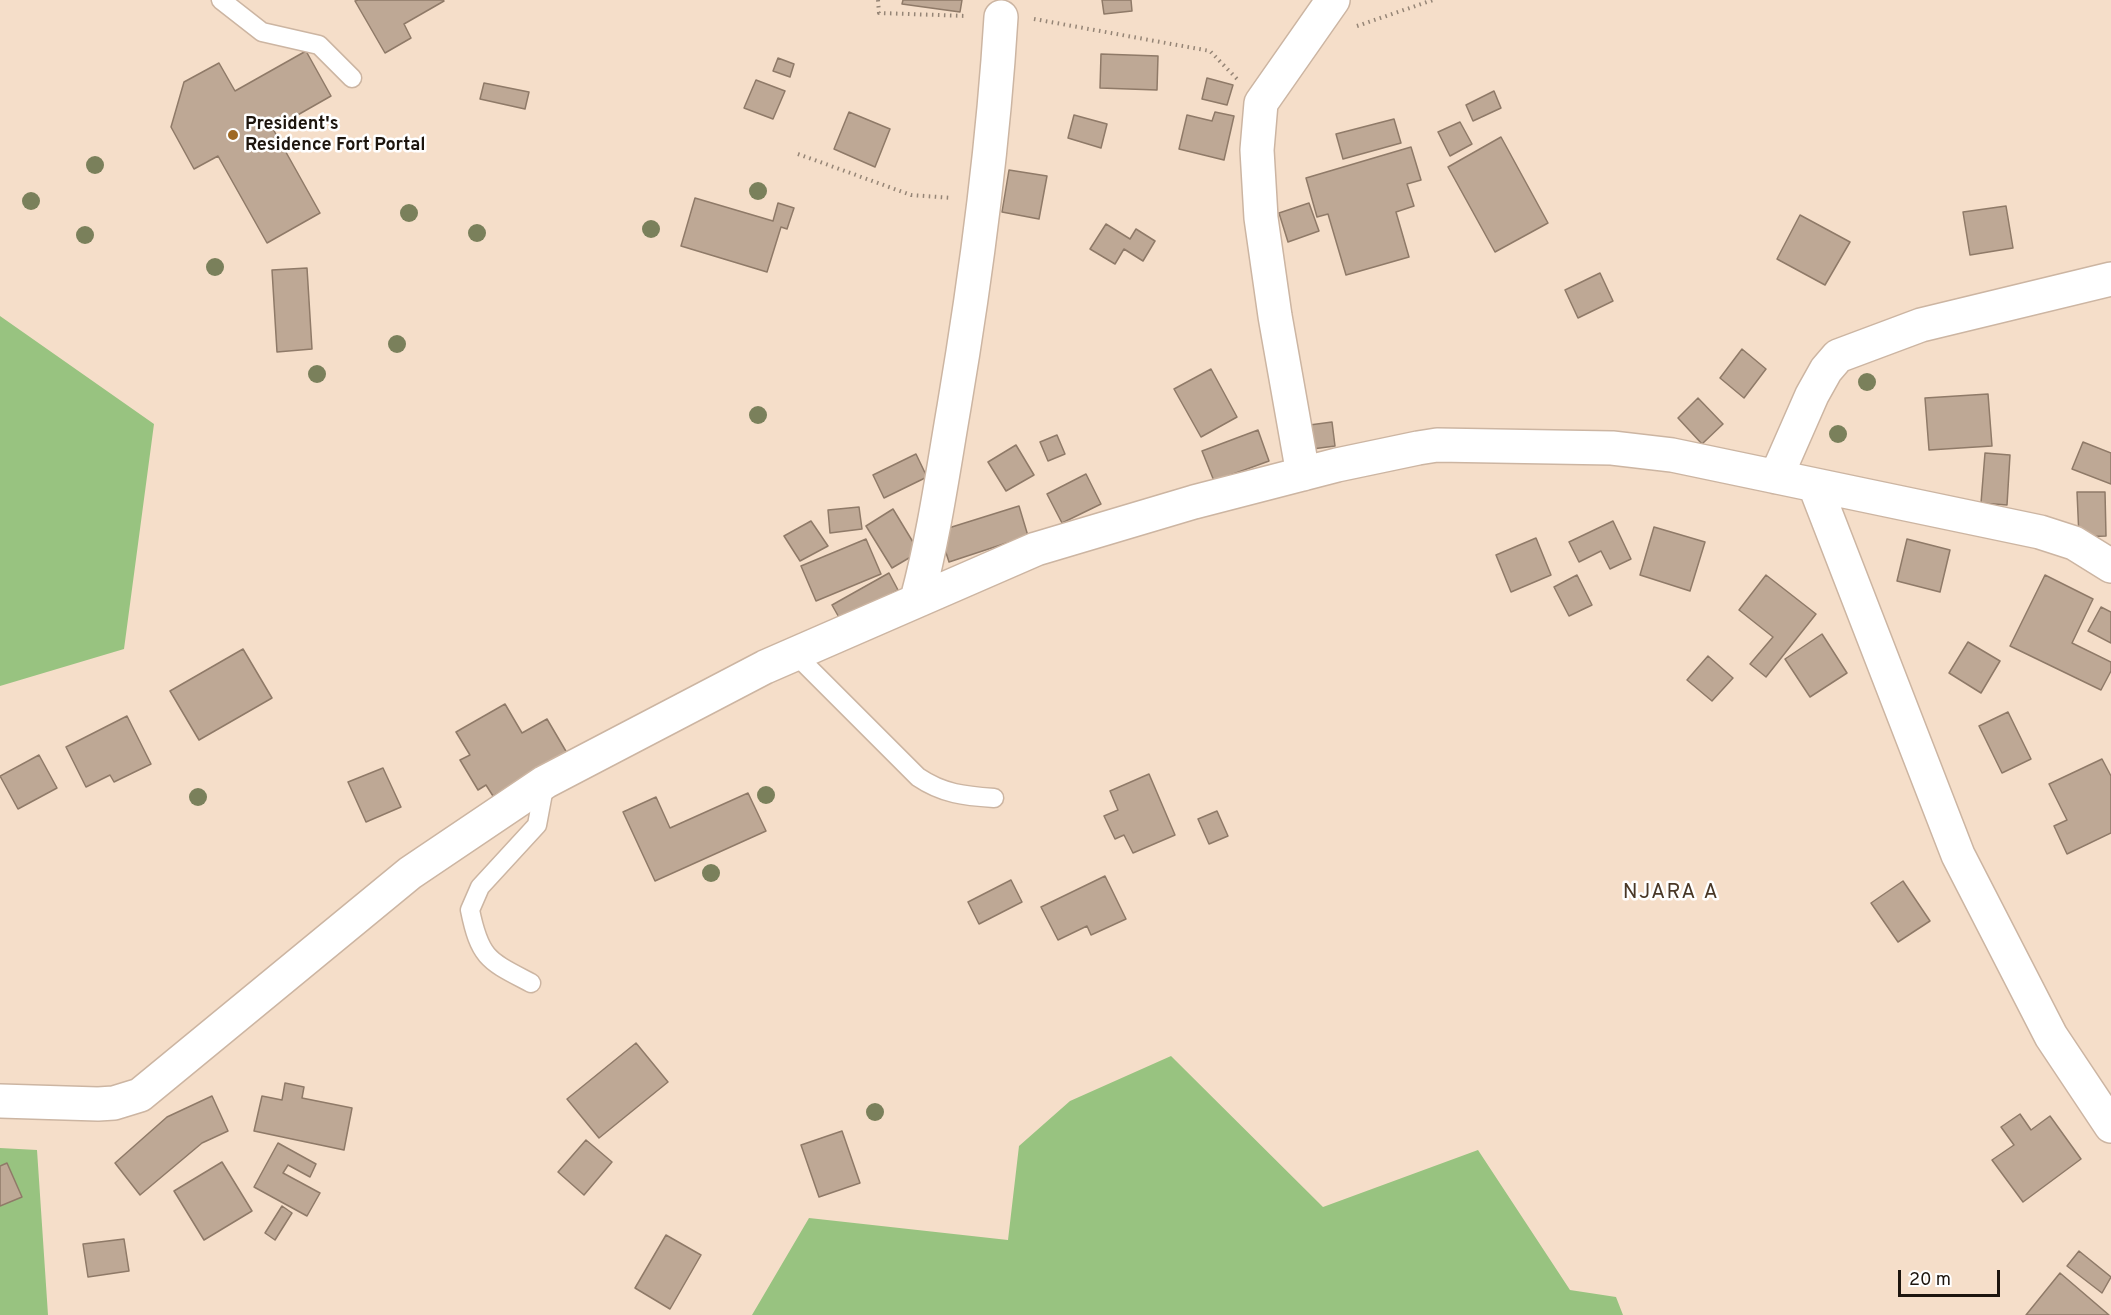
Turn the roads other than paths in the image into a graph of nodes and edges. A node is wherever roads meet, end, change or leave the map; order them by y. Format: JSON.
{"nodes":[{"id":1,"x":221,"y":0,"type":"edge"},
{"id":2,"x":1334,"y":0,"type":"edge"},
{"id":3,"x":1000,"y":18,"type":"road end"},
{"id":4,"x":351,"y":78,"type":"dead end"},
{"id":5,"x":2111,"y":279,"type":"edge"},
{"id":6,"x":1303,"y":474,"type":"junction"},
{"id":7,"x":1776,"y":477,"type":"junction"},
{"id":8,"x":1815,"y":486,"type":"junction"},
{"id":9,"x":2111,"y":566,"type":"edge"},
{"id":10,"x":917,"y":599,"type":"junction"},
{"id":11,"x":794,"y":653,"type":"junction"},
{"id":12,"x":544,"y":782,"type":"junction"},
{"id":13,"x":994,"y":798,"type":"dead end"},
{"id":14,"x":531,"y":983,"type":"dead end"},
{"id":15,"x":0,"y":1101,"type":"edge"},
{"id":16,"x":2111,"y":1126,"type":"edge"}],
"edges":[{"from":1,"to":4,"type":"lane"},
{"from":2,"to":6,"type":"street"},
{"from":3,"to":10,"type":"street"},
{"from":5,"to":7,"type":"street"},
{"from":6,"to":7,"type":"street"},
{"from":6,"to":10,"type":"street"},
{"from":7,"to":8,"type":"street"},
{"from":8,"to":9,"type":"street"},
{"from":8,"to":16,"type":"street"},
{"from":10,"to":11,"type":"street"},
{"from":11,"to":12,"type":"street"},
{"from":11,"to":13,"type":"lane"},
{"from":12,"to":14,"type":"lane"},
{"from":12,"to":15,"type":"street"}]}
